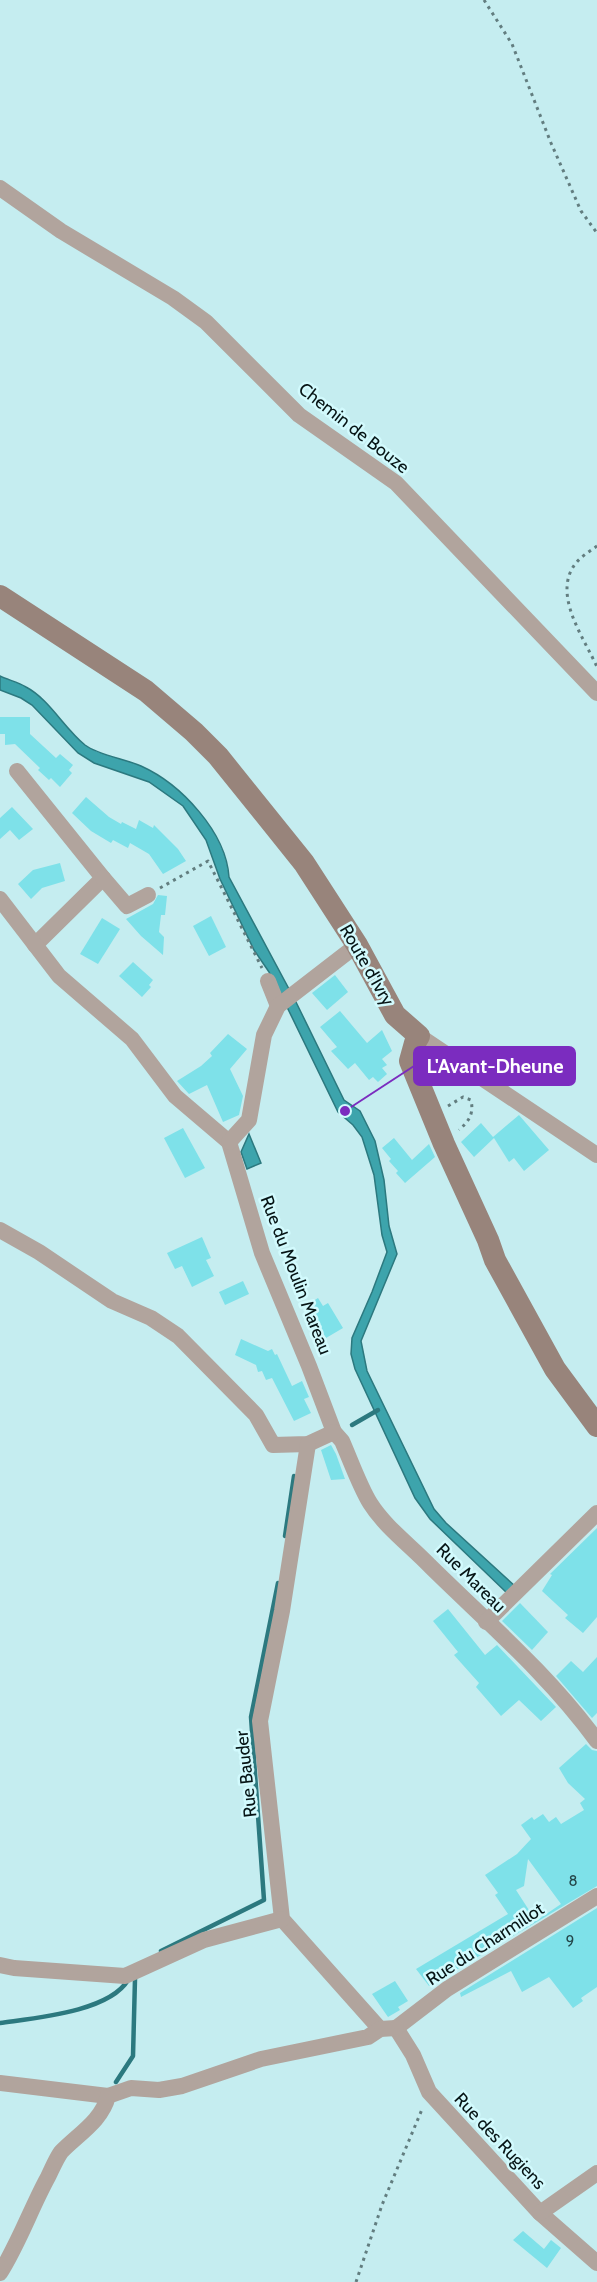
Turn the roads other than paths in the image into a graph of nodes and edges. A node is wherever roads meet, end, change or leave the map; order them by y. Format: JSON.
{"nodes":[{"id":1,"x":0,"y":188,"type":"edge"},
{"id":2,"x":0,"y":596,"type":"edge"},
{"id":3,"x":597,"y":693,"type":"edge"},
{"id":4,"x":17,"y":771,"type":"dead end"},
{"id":5,"x":103,"y":878,"type":"junction"},
{"id":6,"x":148,"y":895,"type":"road end"},
{"id":7,"x":0,"y":899,"type":"edge"},
{"id":8,"x":35,"y":945,"type":"junction"},
{"id":9,"x":357,"y":945,"type":"junction"},
{"id":10,"x":268,"y":981,"type":"road end"},
{"id":11,"x":284,"y":1000,"type":"junction"},
{"id":12,"x":419,"y":1036,"type":"junction"},
{"id":13,"x":229,"y":1142,"type":"junction"},
{"id":14,"x":597,"y":1155,"type":"edge"},
{"id":15,"x":0,"y":1230,"type":"edge"},
{"id":16,"x":597,"y":1426,"type":"edge"},
{"id":17,"x":334,"y":1432,"type":"junction"},
{"id":18,"x":308,"y":1444,"type":"junction"},
{"id":19,"x":597,"y":1513,"type":"edge"},
{"id":20,"x":486,"y":1622,"type":"junction"},
{"id":21,"x":597,"y":1742,"type":"edge"},
{"id":22,"x":597,"y":1896,"type":"edge"},
{"id":23,"x":282,"y":1920,"type":"junction"},
{"id":24,"x":0,"y":1965,"type":"edge"},
{"id":25,"x":388,"y":2029,"type":"junction"},
{"id":26,"x":0,"y":2083,"type":"edge"},
{"id":27,"x":108,"y":2096,"type":"junction"},
{"id":28,"x":597,"y":2173,"type":"edge"},
{"id":29,"x":540,"y":2213,"type":"junction"},
{"id":30,"x":597,"y":2263,"type":"edge"},
{"id":31,"x":0,"y":2273,"type":"edge"}],
"edges":[{"from":1,"to":3,"type":"street","name":"Chemin de Bouze"},
{"from":2,"to":9,"type":"main road","name":"Route d'Ivry"},
{"from":4,"to":5,"type":"street"},
{"from":5,"to":6,"type":"street"},
{"from":5,"to":8,"type":"street"},
{"from":7,"to":8,"type":"street"},
{"from":8,"to":13,"type":"street"},
{"from":9,"to":11,"type":"street"},
{"from":9,"to":12,"type":"main road","name":"Route d'Ivry"},
{"from":10,"to":11,"type":"street"},
{"from":11,"to":13,"type":"street"},
{"from":12,"to":14,"type":"street"},
{"from":12,"to":16,"type":"main road"},
{"from":13,"to":17,"type":"street","name":"Rue du Moulin Mareau"},
{"from":15,"to":18,"type":"street"},
{"from":17,"to":18,"type":"street"},
{"from":17,"to":20,"type":"street","name":"Rue Mareau"},
{"from":18,"to":23,"type":"street","name":"Rue Bauder"},
{"from":19,"to":20,"type":"street"},
{"from":20,"to":21,"type":"street","name":"Rue Mareau"},
{"from":22,"to":25,"type":"street","name":"Rue du Charmillot"},
{"from":23,"to":24,"type":"street"},
{"from":23,"to":25,"type":"street"},
{"from":25,"to":27,"type":"street","name":"Rue du Charmillot"},
{"from":25,"to":29,"type":"street","name":"Rue des Rugiens"},
{"from":26,"to":27,"type":"street"},
{"from":27,"to":31,"type":"street"},
{"from":28,"to":29,"type":"street"},
{"from":29,"to":30,"type":"street","name":"Rue des Rugiens"}]}
